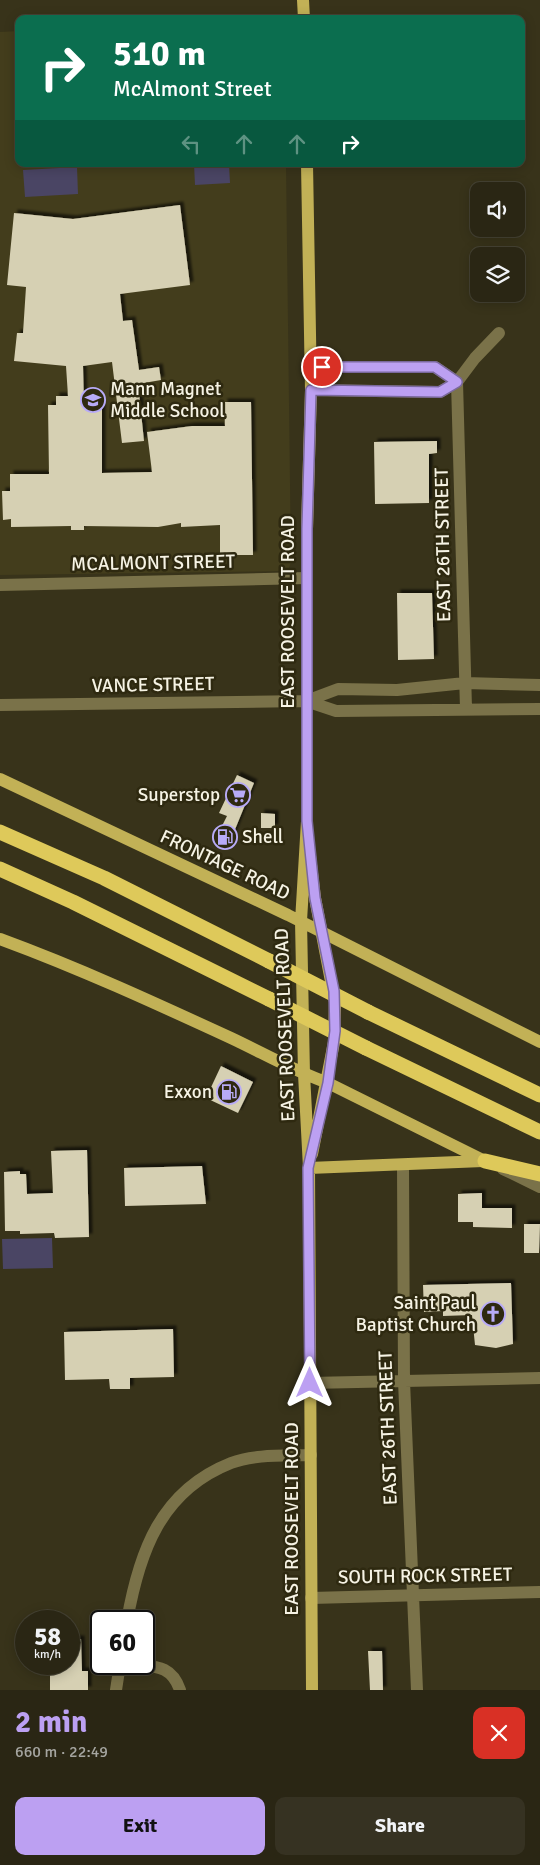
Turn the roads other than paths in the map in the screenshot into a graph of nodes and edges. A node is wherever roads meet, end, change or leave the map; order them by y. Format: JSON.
{"nodes":[{"id":1,"x":303,"y":0,"type":"edge"},
{"id":2,"x":304,"y":15,"type":"edge"},
{"id":3,"x":307,"y":167,"type":"edge"},
{"id":4,"x":499,"y":333,"type":"dead end"},
{"id":5,"x":311,"y":367,"type":"junction"},
{"id":6,"x":457,"y":382,"type":"junction"},
{"id":7,"x":311,"y":390,"type":"junction"},
{"id":8,"x":307,"y":578,"type":"junction"},
{"id":9,"x":0,"y":585,"type":"edge"},
{"id":10,"x":465,"y":683,"type":"junction"},
{"id":11,"x":540,"y":685,"type":"edge"},
{"id":12,"x":306,"y":701,"type":"junction"},
{"id":13,"x":0,"y":705,"type":"edge"},
{"id":14,"x":466,"y":708,"type":"junction"},
{"id":15,"x":540,"y":709,"type":"edge"},
{"id":16,"x":0,"y":779,"type":"edge"},
{"id":17,"x":307,"y":821,"type":"junction"},
{"id":18,"x":0,"y":832,"type":"edge"},
{"id":19,"x":0,"y":869,"type":"edge"},
{"id":20,"x":300,"y":921,"type":"junction"},
{"id":21,"x":321,"y":931,"type":"junction"},
{"id":22,"x":0,"y":939,"type":"edge"},
{"id":23,"x":540,"y":1042,"type":"edge"},
{"id":24,"x":304,"y":1074,"type":"junction"},
{"id":25,"x":328,"y":1083,"type":"junction"},
{"id":26,"x":540,"y":1095,"type":"edge"},
{"id":27,"x":540,"y":1132,"type":"edge"},
{"id":28,"x":485,"y":1161,"type":"junction"},
{"id":29,"x":402,"y":1165,"type":"junction"},
{"id":30,"x":308,"y":1168,"type":"junction"},
{"id":31,"x":540,"y":1174,"type":"edge"},
{"id":32,"x":540,"y":1187,"type":"edge"},
{"id":33,"x":540,"y":1378,"type":"edge"},
{"id":34,"x":404,"y":1381,"type":"junction"},
{"id":35,"x":310,"y":1383,"type":"junction"},
{"id":36,"x":311,"y":1455,"type":"junction"},
{"id":37,"x":540,"y":1592,"type":"edge"},
{"id":38,"x":412,"y":1596,"type":"junction"},
{"id":39,"x":311,"y":1598,"type":"junction"},
{"id":40,"x":129,"y":1610,"type":"edge"},
{"id":41,"x":155,"y":1667,"type":"edge"},
{"id":42,"x":118,"y":1675,"type":"edge"},
{"id":43,"x":116,"y":1690,"type":"edge"},
{"id":44,"x":180,"y":1690,"type":"edge"},
{"id":45,"x":312,"y":1690,"type":"edge"},
{"id":46,"x":417,"y":1690,"type":"edge"}],
"edges":[{"from":1,"to":2,"type":"main road"},
{"from":3,"to":5,"type":"main road","name":"EAST ROOSEVELT ROAD"},
{"from":4,"to":6,"type":"street"},
{"from":5,"to":6,"type":"street"},
{"from":5,"to":7,"type":"main road","name":"EAST ROOSEVELT ROAD"},
{"from":6,"to":7,"type":"street"},
{"from":6,"to":10,"type":"street","name":"EAST 26TH STREET"},
{"from":7,"to":8,"type":"main road","name":"EAST ROOSEVELT ROAD"},
{"from":8,"to":9,"type":"street","name":"MCALMONT STREET"},
{"from":8,"to":12,"type":"main road","name":"EAST ROOSEVELT ROAD"},
{"from":10,"to":11,"type":"street","name":"VANCE STREET"},
{"from":10,"to":12,"type":"street","name":"VANCE STREET"},
{"from":10,"to":14,"type":"street","name":"EAST 26TH STREET"},
{"from":12,"to":13,"type":"street","name":"VANCE STREET"},
{"from":12,"to":14,"type":"street","name":"VANCE STREET"},
{"from":12,"to":17,"type":"main road","name":"EAST ROOSEVELT ROAD"},
{"from":14,"to":15,"type":"street","name":"VANCE STREET"},
{"from":16,"to":20,"type":"main road","name":"FRONTAGE ROAD"},
{"from":17,"to":20,"type":"main road","name":"EAST ROOSEVELT ROAD"},
{"from":17,"to":21,"type":"main road","name":"EAST ROOSEVELT ROAD"},
{"from":18,"to":26,"type":"highway","bridge":true},
{"from":19,"to":27,"type":"highway","bridge":true},
{"from":20,"to":21,"type":"main road","name":"FRONTAGE ROAD"},
{"from":20,"to":24,"type":"main road","name":"EAST ROOSEVELT ROAD"},
{"from":21,"to":23,"type":"main road","name":"FRONTAGE ROAD"},
{"from":21,"to":25,"type":"main road","name":"EAST ROOSEVELT ROAD"},
{"from":22,"to":24,"type":"main road"},
{"from":24,"to":25,"type":"main road"},
{"from":24,"to":30,"type":"main road","name":"EAST ROOSEVELT ROAD"},
{"from":25,"to":28,"type":"main road"},
{"from":25,"to":30,"type":"main road","name":"EAST ROOSEVELT ROAD"},
{"from":28,"to":29,"type":"main road"},
{"from":28,"to":31,"type":"highway"},
{"from":28,"to":32,"type":"street"},
{"from":29,"to":30,"type":"main road"},
{"from":29,"to":34,"type":"street","name":"EAST 26TH STREET"},
{"from":30,"to":35,"type":"main road","name":"EAST ROOSEVELT ROAD"},
{"from":33,"to":34,"type":"street"},
{"from":34,"to":35,"type":"street"},
{"from":34,"to":38,"type":"street","name":"EAST 26TH STREET"},
{"from":35,"to":36,"type":"main road","name":"EAST ROOSEVELT ROAD"},
{"from":36,"to":39,"type":"main road","name":"EAST ROOSEVELT ROAD"},
{"from":36,"to":40,"type":"street"},
{"from":37,"to":38,"type":"street","name":"SOUTH ROCK STREET"},
{"from":38,"to":39,"type":"street","name":"SOUTH ROCK STREET"},
{"from":38,"to":46,"type":"street","name":"EAST 26TH STREET"},
{"from":39,"to":45,"type":"main road","name":"EAST ROOSEVELT ROAD"},
{"from":41,"to":44,"type":"street"},
{"from":42,"to":43,"type":"street"}]}
